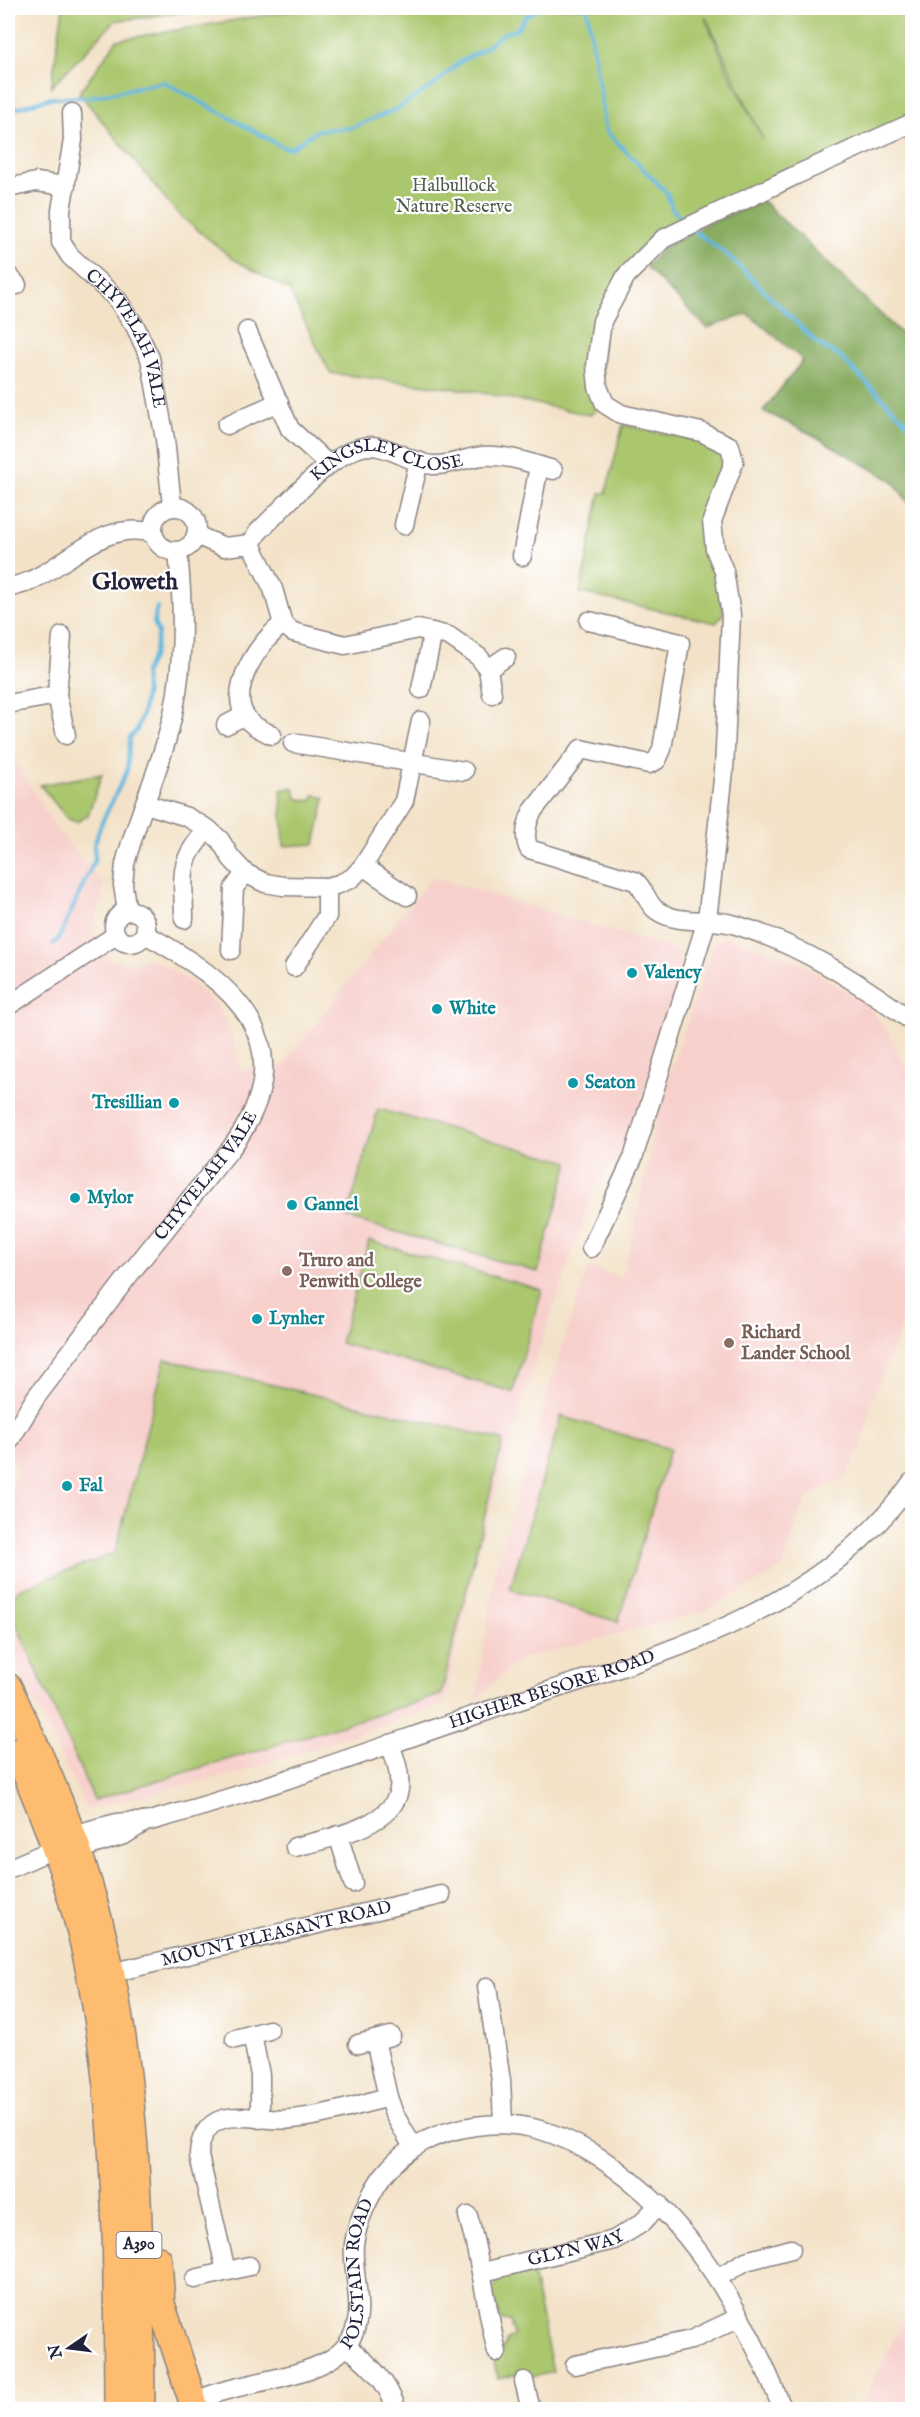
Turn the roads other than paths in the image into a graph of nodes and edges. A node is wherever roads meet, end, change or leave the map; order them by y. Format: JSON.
{"nodes":[{"id":1,"x":72,"y":113,"type":"dead end"},
{"id":2,"x":912,"y":123,"type":"edge"},
{"id":3,"x":66,"y":186,"type":"junction"},
{"id":4,"x":8,"y":188,"type":"edge"},
{"id":5,"x":247,"y":331,"type":"dead end"},
{"id":6,"x":279,"y":402,"type":"junction"},
{"id":7,"x":227,"y":424,"type":"dead end"},
{"id":8,"x":419,"y":461,"type":"junction"},
{"id":9,"x":328,"y":464,"type":"junction"},
{"id":10,"x":172,"y":506,"type":"junction"},
{"id":11,"x":404,"y":525,"type":"dead end"},
{"id":12,"x":153,"y":533,"type":"junction"},
{"id":13,"x":196,"y":535,"type":"junction"},
{"id":14,"x":251,"y":544,"type":"junction"},
{"id":15,"x":178,"y":551,"type":"junction"},
{"id":16,"x":522,"y":556,"type":"dead end"},
{"id":17,"x":8,"y":588,"type":"edge"},
{"id":18,"x":589,"y":621,"type":"dead end"},
{"id":19,"x":283,"y":624,"type":"junction"},
{"id":20,"x":433,"y":632,"type":"junction"},
{"id":21,"x":62,"y":636,"type":"dead end"},
{"id":22,"x":506,"y":657,"type":"dead end"},
{"id":23,"x":488,"y":669,"type":"junction"},
{"id":24,"x":421,"y":689,"type":"dead end"},
{"id":25,"x":492,"y":694,"type":"dead end"},
{"id":26,"x":57,"y":695,"type":"junction"},
{"id":27,"x":8,"y":704,"type":"edge"},
{"id":28,"x":245,"y":715,"type":"junction"},
{"id":29,"x":421,"y":721,"type":"dead end"},
{"id":30,"x":226,"y":725,"type":"dead end"},
{"id":31,"x":66,"y":735,"type":"dead end"},
{"id":32,"x":272,"y":735,"type":"dead end"},
{"id":33,"x":297,"y":749,"type":"dead end"},
{"id":34,"x":413,"y":765,"type":"junction"},
{"id":35,"x":464,"y":771,"type":"dead end"},
{"id":36,"x":146,"y":804,"type":"junction"},
{"id":37,"x":208,"y":829,"type":"junction"},
{"id":38,"x":363,"y":866,"type":"junction"},
{"id":39,"x":246,"y":873,"type":"junction"},
{"id":40,"x":327,"y":887,"type":"junction"},
{"id":41,"x":407,"y":896,"type":"dead end"},
{"id":42,"x":127,"y":911,"type":"junction"},
{"id":43,"x":183,"y":919,"type":"dead end"},
{"id":44,"x":707,"y":920,"type":"junction"},
{"id":45,"x":116,"y":934,"type":"junction"},
{"id":46,"x":145,"y":934,"type":"junction"},
{"id":47,"x":231,"y":950,"type":"dead end"},
{"id":48,"x":294,"y":967,"type":"dead end"},
{"id":49,"x":8,"y":1006,"type":"edge"},
{"id":50,"x":912,"y":1021,"type":"edge"},
{"id":51,"x":591,"y":1248,"type":"dead end"},
{"id":52,"x":12,"y":1430,"type":"edge"},
{"id":53,"x":8,"y":1443,"type":"edge"},
{"id":54,"x":912,"y":1482,"type":"edge"},
{"id":55,"x":8,"y":1687,"type":"edge"},
{"id":56,"x":8,"y":1732,"type":"edge"},
{"id":57,"x":390,"y":1744,"type":"junction"},
{"id":58,"x":338,"y":1835,"type":"junction"},
{"id":59,"x":63,"y":1846,"type":"junction"},
{"id":60,"x":295,"y":1847,"type":"dead end"},
{"id":61,"x":8,"y":1869,"type":"edge"},
{"id":62,"x":353,"y":1883,"type":"dead end"},
{"id":63,"x":441,"y":1895,"type":"dead end"},
{"id":64,"x":111,"y":1973,"type":"junction"},
{"id":65,"x":487,"y":1988,"type":"dead end"},
{"id":66,"x":252,"y":2034,"type":"dead end"},
{"id":67,"x":374,"y":2040,"type":"dead end"},
{"id":68,"x":128,"y":2082,"type":"junction"},
{"id":69,"x":388,"y":2097,"type":"junction"},
{"id":70,"x":260,"y":2119,"type":"junction"},
{"id":71,"x":502,"y":2122,"type":"junction"},
{"id":72,"x":413,"y":2147,"type":"junction"},
{"id":73,"x":659,"y":2204,"type":"junction"},
{"id":74,"x":468,"y":2216,"type":"dead end"},
{"id":75,"x":791,"y":2249,"type":"dead end"},
{"id":76,"x":249,"y":2266,"type":"dead end"},
{"id":77,"x":226,"y":2271,"type":"junction"},
{"id":78,"x":483,"y":2272,"type":"junction"},
{"id":79,"x":717,"y":2278,"type":"junction"},
{"id":80,"x":195,"y":2279,"type":"dead end"},
{"id":81,"x":740,"y":2317,"type":"junction"},
{"id":82,"x":500,"y":2339,"type":"dead end"},
{"id":83,"x":346,"y":2346,"type":"junction"},
{"id":84,"x":575,"y":2365,"type":"dead end"},
{"id":85,"x":524,"y":2381,"type":"dead end"},
{"id":86,"x":192,"y":2407,"type":"edge"},
{"id":87,"x":118,"y":2409,"type":"edge"},
{"id":88,"x":141,"y":2409,"type":"edge"},
{"id":89,"x":397,"y":2409,"type":"edge"},
{"id":90,"x":531,"y":2409,"type":"edge"},
{"id":91,"x":783,"y":2409,"type":"edge"}],
"edges":[{"from":1,"to":3,"type":"street","name":"CHYVELAH VALE"},
{"from":2,"to":44,"type":"street"},
{"from":3,"to":4,"type":"street"},
{"from":3,"to":10,"type":"street","name":"CHYVELAH VALE"},
{"from":5,"to":6,"type":"street"},
{"from":6,"to":7,"type":"street"},
{"from":6,"to":9,"type":"street"},
{"from":8,"to":9,"type":"street","name":"KINGSLEY CLOSE"},
{"from":8,"to":11,"type":"street"},
{"from":8,"to":16,"type":"street","name":"KINGSLEY CLOSE"},
{"from":9,"to":14,"type":"street","name":"KINGSLEY CLOSE"},
{"from":10,"to":12,"type":"street"},
{"from":10,"to":13,"type":"street"},
{"from":12,"to":15,"type":"street"},
{"from":12,"to":17,"type":"street"},
{"from":13,"to":14,"type":"street"},
{"from":13,"to":15,"type":"street"},
{"from":14,"to":19,"type":"street"},
{"from":15,"to":36,"type":"street"},
{"from":18,"to":44,"type":"street"},
{"from":19,"to":20,"type":"street"},
{"from":19,"to":28,"type":"street"},
{"from":20,"to":23,"type":"street"},
{"from":20,"to":24,"type":"street"},
{"from":21,"to":26,"type":"street"},
{"from":22,"to":23,"type":"street"},
{"from":23,"to":25,"type":"street"},
{"from":26,"to":27,"type":"street"},
{"from":26,"to":31,"type":"street"},
{"from":28,"to":30,"type":"street"},
{"from":28,"to":32,"type":"street"},
{"from":29,"to":34,"type":"street"},
{"from":33,"to":34,"type":"street"},
{"from":34,"to":35,"type":"street"},
{"from":34,"to":38,"type":"street"},
{"from":36,"to":37,"type":"street"},
{"from":36,"to":42,"type":"street"},
{"from":37,"to":39,"type":"street"},
{"from":37,"to":43,"type":"street"},
{"from":38,"to":40,"type":"street"},
{"from":38,"to":41,"type":"street"},
{"from":39,"to":40,"type":"street"},
{"from":39,"to":47,"type":"street"},
{"from":40,"to":48,"type":"street"},
{"from":42,"to":45,"type":"street"},
{"from":42,"to":46,"type":"street","name":"CHYVELAH VALE"},
{"from":44,"to":50,"type":"street"},
{"from":44,"to":51,"type":"street"},
{"from":45,"to":46,"type":"street"},
{"from":45,"to":49,"type":"street"},
{"from":46,"to":52,"type":"street","name":"CHYVELAH VALE"},
{"from":52,"to":53,"type":"street","name":"CHYVELAH VALE"},
{"from":54,"to":57,"type":"street","name":"HIGHER BESORE ROAD"},
{"from":55,"to":59,"type":"highway","number":"A390"},
{"from":56,"to":59,"type":"highway","number":"A390"},
{"from":57,"to":58,"type":"street"},
{"from":57,"to":59,"type":"street","name":"HIGHER BESORE ROAD"},
{"from":58,"to":60,"type":"street"},
{"from":58,"to":62,"type":"street"},
{"from":59,"to":61,"type":"street","name":"HIGHER BESORE ROAD"},
{"from":59,"to":64,"type":"highway","number":"A390"},
{"from":59,"to":87,"type":"highway","number":"A390"},
{"from":63,"to":64,"type":"street","name":"MOUNT PLEASANT ROAD"},
{"from":64,"to":68,"type":"highway","number":"A390"},
{"from":65,"to":71,"type":"street"},
{"from":66,"to":70,"type":"street"},
{"from":67,"to":69,"type":"street"},
{"from":68,"to":86,"type":"highway"},
{"from":68,"to":88,"type":"highway","number":"A390"},
{"from":69,"to":70,"type":"street"},
{"from":69,"to":72,"type":"street"},
{"from":70,"to":77,"type":"street"},
{"from":71,"to":72,"type":"street","name":"POLSTAIN ROAD"},
{"from":71,"to":73,"type":"street","name":"POLSTAIN ROAD"},
{"from":72,"to":83,"type":"street","name":"POLSTAIN ROAD"},
{"from":73,"to":78,"type":"street","name":"GLYN WAY"},
{"from":73,"to":79,"type":"street","name":"POLSTAIN ROAD"},
{"from":74,"to":78,"type":"street"},
{"from":75,"to":79,"type":"street"},
{"from":76,"to":77,"type":"street"},
{"from":77,"to":80,"type":"street"},
{"from":78,"to":82,"type":"street"},
{"from":79,"to":81,"type":"street","name":"POLSTAIN ROAD"},
{"from":81,"to":84,"type":"street"},
{"from":81,"to":91,"type":"street","name":"POLSTAIN ROAD"},
{"from":83,"to":86,"type":"street","name":"POLSTAIN ROAD"},
{"from":83,"to":89,"type":"street"},
{"from":85,"to":90,"type":"street"}]}
